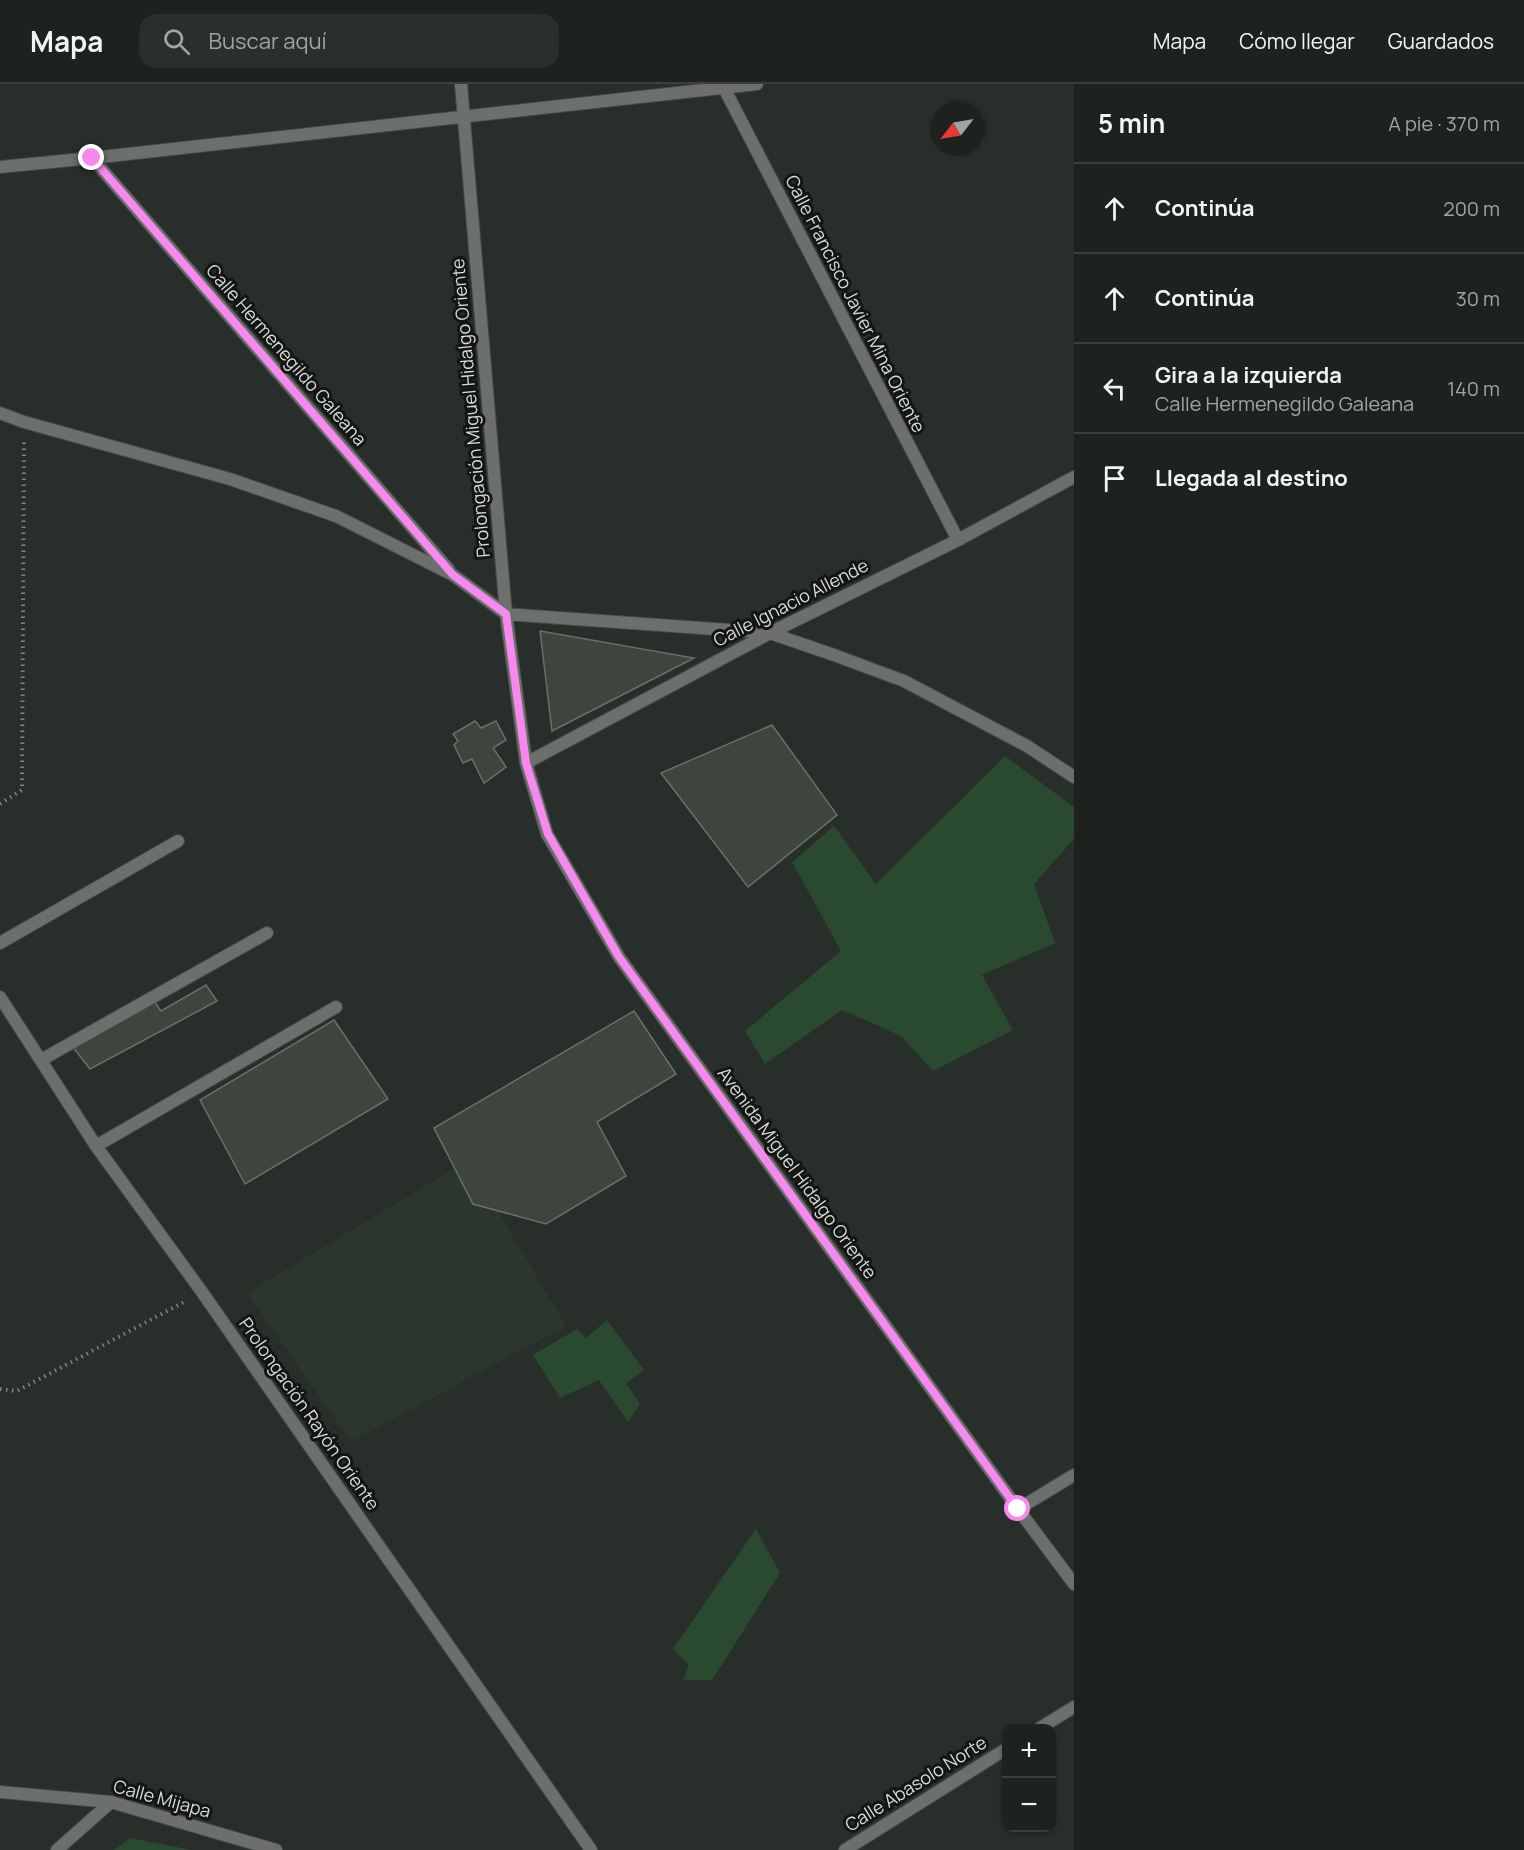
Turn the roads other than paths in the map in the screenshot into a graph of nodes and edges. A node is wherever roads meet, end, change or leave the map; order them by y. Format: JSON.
{"nodes":[{"id":1,"x":462,"y":84,"type":"edge"},
{"id":2,"x":757,"y":84,"type":"edge"},
{"id":3,"x":722,"y":86,"type":"edge"},
{"id":4,"x":464,"y":117,"type":"junction"},
{"id":5,"x":92,"y":158,"type":"junction"},
{"id":6,"x":0,"y":167,"type":"edge"},
{"id":7,"x":0,"y":413,"type":"edge"},
{"id":8,"x":1074,"y":477,"type":"edge"},
{"id":9,"x":958,"y":540,"type":"junction"},
{"id":10,"x":453,"y":575,"type":"junction"},
{"id":11,"x":506,"y":614,"type":"junction"},
{"id":12,"x":770,"y":633,"type":"junction"},
{"id":13,"x":526,"y":763,"type":"junction"},
{"id":14,"x":1074,"y":777,"type":"edge"},
{"id":15,"x":178,"y":841,"type":"dead end"},
{"id":16,"x":267,"y":933,"type":"dead end"},
{"id":17,"x":0,"y":943,"type":"edge"},
{"id":18,"x":0,"y":997,"type":"edge"},
{"id":19,"x":336,"y":1007,"type":"dead end"},
{"id":20,"x":41,"y":1060,"type":"junction"},
{"id":21,"x":96,"y":1146,"type":"junction"},
{"id":22,"x":1074,"y":1475,"type":"edge"},
{"id":23,"x":1018,"y":1509,"type":"junction"},
{"id":24,"x":1074,"y":1584,"type":"edge"},
{"id":25,"x":1074,"y":1707,"type":"edge"},
{"id":26,"x":1046,"y":1724,"type":"edge"},
{"id":27,"x":1002,"y":1752,"type":"edge"},
{"id":28,"x":0,"y":1792,"type":"edge"},
{"id":29,"x":111,"y":1802,"type":"junction"},
{"id":30,"x":57,"y":1850,"type":"edge"},
{"id":31,"x":276,"y":1850,"type":"edge"},
{"id":32,"x":591,"y":1850,"type":"edge"},
{"id":33,"x":845,"y":1850,"type":"edge"}],
"edges":[{"from":1,"to":4,"type":"street","name":"Prolongación Miguel Hidalgo Oriente"},
{"from":2,"to":3,"type":"street"},
{"from":3,"to":4,"type":"street"},
{"from":3,"to":9,"type":"street","name":"Calle Francisco Javier Mina Oriente"},
{"from":4,"to":5,"type":"street"},
{"from":4,"to":11,"type":"street","name":"Prolongación Miguel Hidalgo Oriente"},
{"from":5,"to":6,"type":"street"},
{"from":5,"to":10,"type":"street","name":"Calle Hermenegildo Galeana"},
{"from":7,"to":10,"type":"street","name":"Calle Hermenegildo Galeana"},
{"from":8,"to":9,"type":"street","name":"Calle Ignacio Allende"},
{"from":9,"to":12,"type":"street","name":"Calle Ignacio Allende"},
{"from":10,"to":11,"type":"street","name":"Calle Hermenegildo Galeana"},
{"from":11,"to":12,"type":"street"},
{"from":11,"to":13,"type":"street","name":"Prolongación Miguel Hidalgo Oriente"},
{"from":12,"to":13,"type":"street","name":"Calle Ignacio Allende"},
{"from":12,"to":14,"type":"street"},
{"from":13,"to":23,"type":"street","name":"Avenida Miguel Hidalgo Oriente"},
{"from":15,"to":17,"type":"street"},
{"from":16,"to":20,"type":"street"},
{"from":18,"to":20,"type":"street","name":"Prolongación Rayón Oriente"},
{"from":19,"to":21,"type":"street"},
{"from":20,"to":21,"type":"street","name":"Prolongación Rayón Oriente"},
{"from":21,"to":32,"type":"street","name":"Prolongación Rayón Oriente"},
{"from":22,"to":23,"type":"street"},
{"from":23,"to":24,"type":"street","name":"Avenida Miguel Hidalgo Oriente"},
{"from":25,"to":26,"type":"street"},
{"from":27,"to":33,"type":"street","name":"Calle Abasolo Norte"},
{"from":28,"to":29,"type":"street","name":"Calle Mijapa"},
{"from":29,"to":30,"type":"street"},
{"from":29,"to":31,"type":"street","name":"Calle Mijapa"}]}
